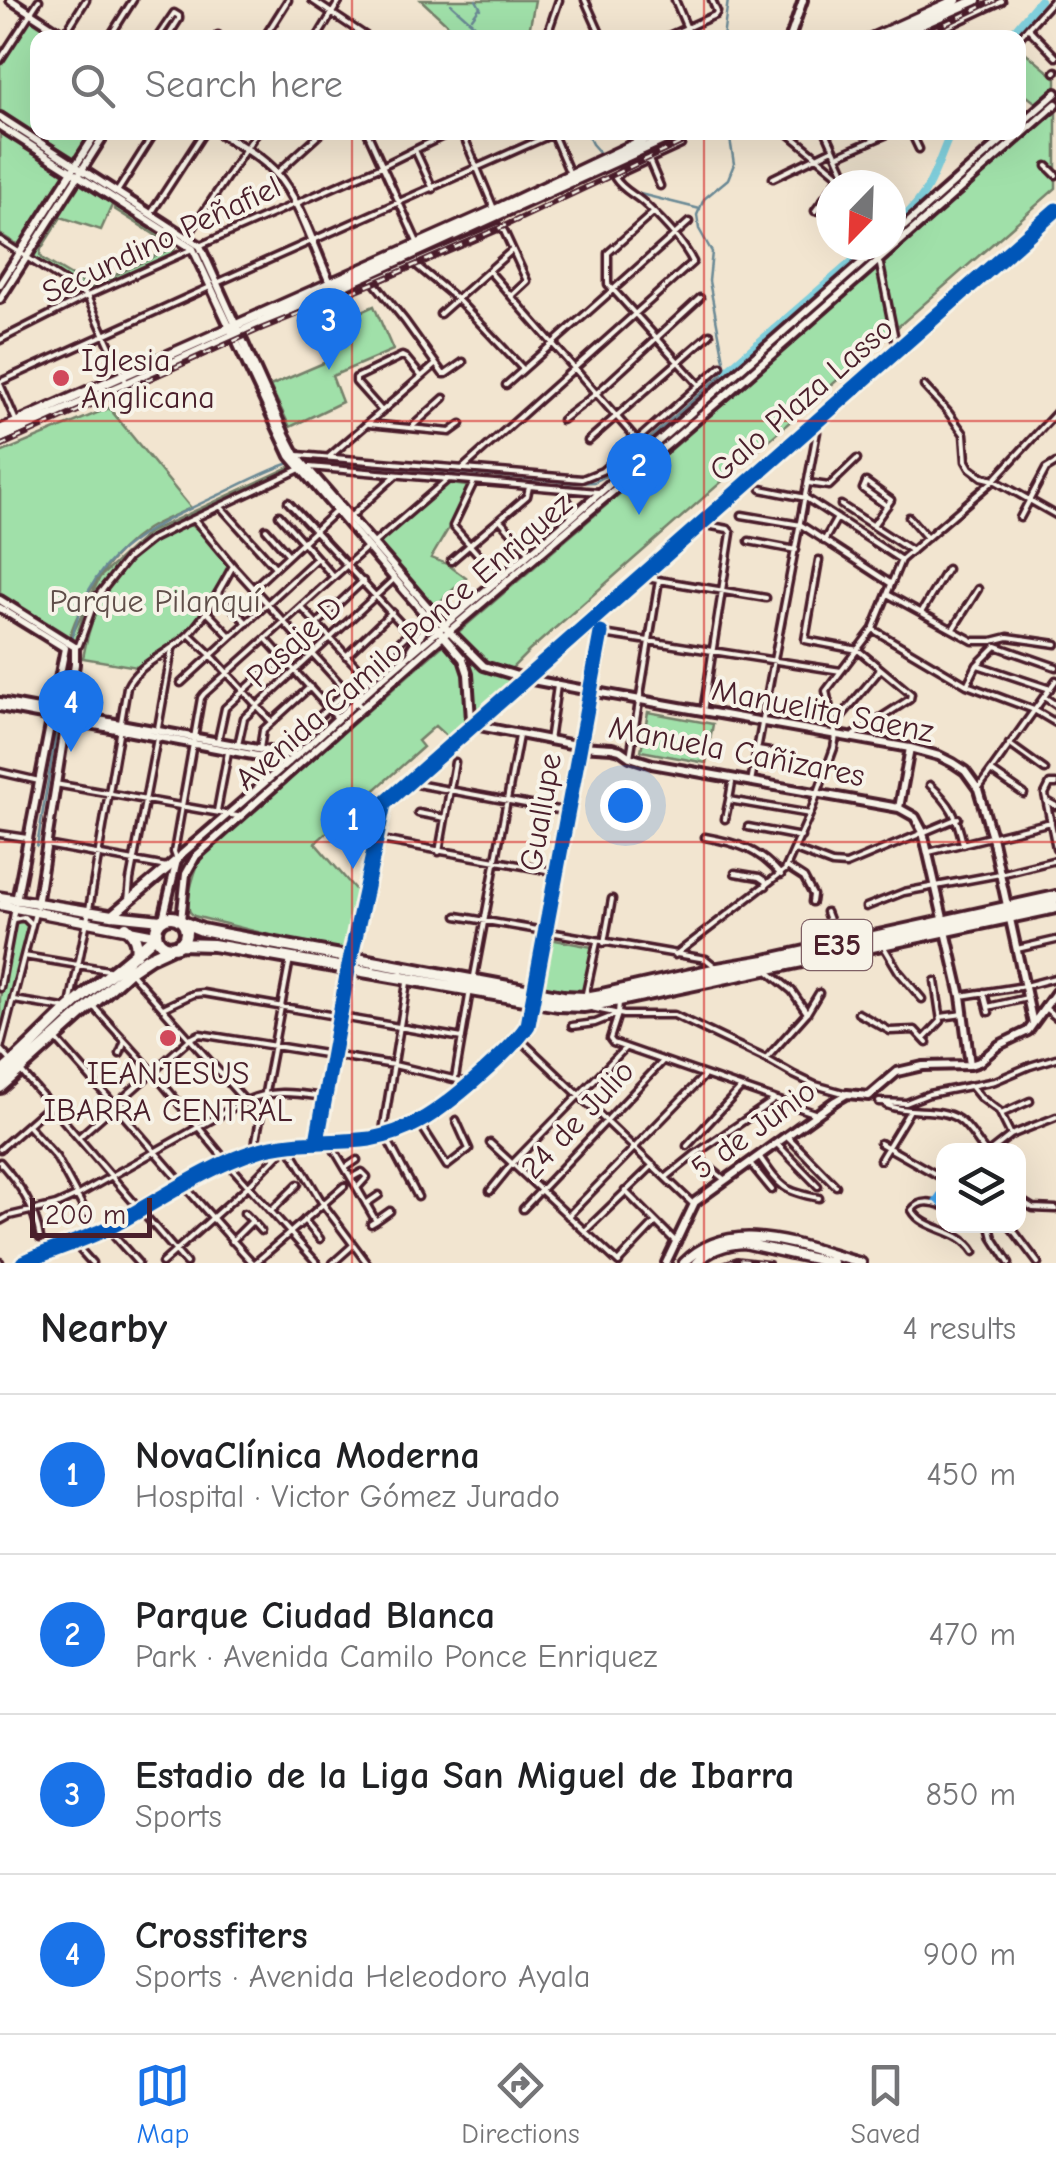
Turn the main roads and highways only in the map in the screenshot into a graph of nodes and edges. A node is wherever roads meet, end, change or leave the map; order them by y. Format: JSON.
{"nodes":[{"id":1,"x":11,"y":0,"type":"edge"},
{"id":2,"x":803,"y":0,"type":"edge"},
{"id":3,"x":956,"y":0,"type":"edge"},
{"id":4,"x":976,"y":0,"type":"edge"},
{"id":5,"x":57,"y":30,"type":"edge"},
{"id":6,"x":793,"y":30,"type":"edge"},
{"id":7,"x":890,"y":30,"type":"edge"},
{"id":8,"x":908,"y":30,"type":"edge"},
{"id":9,"x":1056,"y":93,"type":"edge"},
{"id":10,"x":1056,"y":104,"type":"edge"},
{"id":11,"x":0,"y":117,"type":"edge"},
{"id":12,"x":1026,"y":117,"type":"edge"},
{"id":13,"x":0,"y":126,"type":"edge"},
{"id":14,"x":1026,"y":129,"type":"edge"},
{"id":15,"x":30,"y":138,"type":"edge"},
{"id":16,"x":33,"y":140,"type":"edge"},
{"id":17,"x":93,"y":140,"type":"edge"},
{"id":18,"x":100,"y":140,"type":"edge"},
{"id":19,"x":230,"y":140,"type":"edge"},
{"id":20,"x":646,"y":140,"type":"edge"},
{"id":21,"x":1002,"y":140,"type":"edge"},
{"id":22,"x":1013,"y":140,"type":"edge"},
{"id":23,"x":77,"y":170,"type":"junction"},
{"id":24,"x":1056,"y":210,"type":"edge"},
{"id":25,"x":496,"y":213,"type":"junction"},
{"id":26,"x":906,"y":225,"type":"edge"},
{"id":27,"x":906,"y":231,"type":"edge"},
{"id":28,"x":24,"y":254,"type":"junction"},
{"id":29,"x":871,"y":260,"type":"edge"},
{"id":30,"x":872,"y":260,"type":"edge"},
{"id":31,"x":0,"y":284,"type":"edge"},
{"id":32,"x":331,"y":286,"type":"junction"},
{"id":33,"x":0,"y":299,"type":"edge"},
{"id":34,"x":235,"y":329,"type":"junction"},
{"id":35,"x":18,"y":426,"type":"junction"},
{"id":36,"x":0,"y":430,"type":"edge"},
{"id":37,"x":0,"y":438,"type":"edge"},
{"id":38,"x":302,"y":468,"type":"junction"},
{"id":39,"x":370,"y":545,"type":"junction"},
{"id":40,"x":518,"y":567,"type":"junction"},
{"id":41,"x":0,"y":604,"type":"edge"},
{"id":42,"x":13,"y":612,"type":"junction"},
{"id":43,"x":426,"y":614,"type":"junction"},
{"id":44,"x":444,"y":630,"type":"junction"},
{"id":45,"x":406,"y":657,"type":"junction"},
{"id":46,"x":527,"y":679,"type":"junction"},
{"id":47,"x":0,"y":705,"type":"edge"},
{"id":48,"x":51,"y":714,"type":"junction"},
{"id":49,"x":66,"y":717,"type":"junction"},
{"id":50,"x":474,"y":725,"type":"junction"},
{"id":51,"x":194,"y":740,"type":"junction"},
{"id":52,"x":232,"y":746,"type":"junction"},
{"id":53,"x":910,"y":748,"type":"junction"},
{"id":54,"x":294,"y":756,"type":"junction"},
{"id":55,"x":306,"y":759,"type":"junction"},
{"id":56,"x":287,"y":762,"type":"junction"},
{"id":57,"x":299,"y":765,"type":"junction"},
{"id":58,"x":899,"y":808,"type":"junction"},
{"id":59,"x":176,"y":860,"type":"junction"},
{"id":60,"x":18,"y":886,"type":"junction"},
{"id":61,"x":32,"y":890,"type":"junction"},
{"id":62,"x":1056,"y":897,"type":"edge"},
{"id":63,"x":0,"y":901,"type":"edge"},
{"id":64,"x":16,"y":904,"type":"junction"},
{"id":65,"x":1056,"y":907,"type":"edge"},
{"id":66,"x":36,"y":908,"type":"junction"},
{"id":67,"x":1008,"y":912,"type":"junction"},
{"id":68,"x":112,"y":915,"type":"junction"},
{"id":69,"x":88,"y":916,"type":"junction"},
{"id":70,"x":162,"y":919,"type":"junction"},
{"id":71,"x":181,"y":921,"type":"junction"},
{"id":72,"x":944,"y":926,"type":"junction"},
{"id":73,"x":126,"y":928,"type":"junction"},
{"id":74,"x":156,"y":935,"type":"junction"},
{"id":75,"x":881,"y":940,"type":"junction"},
{"id":76,"x":176,"y":946,"type":"junction"},
{"id":77,"x":136,"y":954,"type":"junction"},
{"id":78,"x":350,"y":964,"type":"junction"},
{"id":79,"x":766,"y":965,"type":"junction"},
{"id":80,"x":122,"y":972,"type":"junction"},
{"id":81,"x":720,"y":974,"type":"junction"},
{"id":82,"x":1056,"y":992,"type":"edge"},
{"id":83,"x":1033,"y":1024,"type":"junction"},
{"id":84,"x":970,"y":1065,"type":"junction"},
{"id":85,"x":16,"y":1066,"type":"junction"},
{"id":86,"x":0,"y":1074,"type":"edge"},
{"id":87,"x":0,"y":1086,"type":"edge"},
{"id":88,"x":666,"y":1263,"type":"edge"},
{"id":89,"x":684,"y":1263,"type":"edge"},
{"id":90,"x":696,"y":1263,"type":"edge"},
{"id":91,"x":833,"y":1263,"type":"edge"},
{"id":92,"x":862,"y":1263,"type":"edge"}],
"edges":[{"from":1,"to":5,"type":"main road"},
{"from":2,"to":6,"type":"main road"},
{"from":3,"to":7,"type":"main road"},
{"from":4,"to":8,"type":"main road"},
{"from":9,"to":12,"type":"main road"},
{"from":10,"to":14,"type":"main road","name":"Avenida Camilo Ponce Enriquez"},
{"from":11,"to":15,"type":"main road"},
{"from":13,"to":23,"type":"main road"},
{"from":16,"to":23,"type":"main road"},
{"from":17,"to":23,"type":"main road"},
{"from":18,"to":23,"type":"main road"},
{"from":19,"to":32,"type":"main road"},
{"from":20,"to":25,"type":"main road"},
{"from":21,"to":26,"type":"main road"},
{"from":22,"to":27,"type":"main road","name":"Avenida Camilo Ponce Enriquez"},
{"from":23,"to":28,"type":"main road"},
{"from":23,"to":34,"type":"main road"},
{"from":24,"to":46,"type":"main road","name":"Galo Plaza Lasso"},
{"from":25,"to":32,"type":"main road"},
{"from":25,"to":32,"type":"main road"},
{"from":28,"to":31,"type":"main road"},
{"from":28,"to":33,"type":"main road"},
{"from":29,"to":40,"type":"main road","name":"Avenida Camilo Ponce Enriquez"},
{"from":30,"to":40,"type":"main road","name":"Avenida Camilo Ponce Enriquez"},
{"from":32,"to":34,"type":"main road"},
{"from":34,"to":35,"type":"main road"},
{"from":34,"to":38,"type":"main road"},
{"from":35,"to":36,"type":"main road"},
{"from":35,"to":37,"type":"main road"},
{"from":38,"to":39,"type":"main road"},
{"from":38,"to":39,"type":"main road"},
{"from":39,"to":43,"type":"main road"},
{"from":39,"to":44,"type":"main road"},
{"from":40,"to":44,"type":"main road","name":"Avenida Camilo Ponce Enriquez"},
{"from":40,"to":44,"type":"main road","name":"Avenida Camilo Ponce Enriquez"},
{"from":41,"to":42,"type":"main road"},
{"from":42,"to":48,"type":"main road"},
{"from":42,"to":49,"type":"main road"},
{"from":43,"to":44,"type":"main road"},
{"from":43,"to":45,"type":"main road"},
{"from":44,"to":45,"type":"main road","name":"Avenida Camilo Ponce Enriquez"},
{"from":44,"to":46,"type":"main road","name":"Manuelita Saenz"},
{"from":44,"to":50,"type":"main road"},
{"from":44,"to":55,"type":"main road","name":"Avenida Camilo Ponce Enriquez"},
{"from":45,"to":54,"type":"main road","name":"Avenida Camilo Ponce Enriquez"},
{"from":46,"to":50,"type":"main road","name":"Galo Plaza Lasso"},
{"from":46,"to":53,"type":"main road","name":"Manuelita Saenz"},
{"from":47,"to":48,"type":"main road"},
{"from":48,"to":49,"type":"main road"},
{"from":48,"to":60,"type":"main road"},
{"from":49,"to":51,"type":"main road"},
{"from":49,"to":61,"type":"main road"},
{"from":50,"to":58,"type":"main road","name":"Manuela Cañizares"},
{"from":51,"to":52,"type":"main road"},
{"from":51,"to":52,"type":"main road"},
{"from":52,"to":54,"type":"main road"},
{"from":52,"to":56,"type":"main road"},
{"from":53,"to":58,"type":"main road"},
{"from":53,"to":67,"type":"main road","name":"Manuelita Saenz"},
{"from":54,"to":55,"type":"main road"},
{"from":54,"to":56,"type":"main road","name":"Avenida Camilo Ponce Enriquez"},
{"from":55,"to":57,"type":"main road","name":"Avenida Camilo Ponce Enriquez"},
{"from":56,"to":57,"type":"main road"},
{"from":56,"to":59,"type":"main road","name":"Avenida Camilo Ponce Enriquez"},
{"from":57,"to":71,"type":"main road","name":"Avenida Camilo Ponce Enriquez"},
{"from":58,"to":72,"type":"main road","name":"Manuela Cañizares"},
{"from":59,"to":68,"type":"main road"},
{"from":59,"to":70,"type":"main road"},
{"from":60,"to":61,"type":"main road"},
{"from":60,"to":64,"type":"main road"},
{"from":61,"to":66,"type":"main road"},
{"from":62,"to":67,"type":"highway","number":"E35"},
{"from":63,"to":64,"type":"main road"},
{"from":64,"to":66,"type":"main road"},
{"from":65,"to":67,"type":"highway","number":"E35"},
{"from":66,"to":69,"type":"main road"},
{"from":67,"to":72,"type":"highway","number":"E35"},
{"from":67,"to":83,"type":"main road"},
{"from":68,"to":69,"type":"main road"},
{"from":68,"to":70,"type":"main road"},
{"from":69,"to":73,"type":"main road"},
{"from":70,"to":71,"type":"highway","number":"E35"},
{"from":70,"to":74,"type":"highway"},
{"from":71,"to":76,"type":"highway"},
{"from":71,"to":78,"type":"highway","number":"E35"},
{"from":72,"to":75,"type":"highway","number":"E35"},
{"from":72,"to":84,"type":"main road"},
{"from":73,"to":74,"type":"main road"},
{"from":73,"to":77,"type":"highway"},
{"from":74,"to":76,"type":"highway","number":"E35"},
{"from":74,"to":77,"type":"highway"},
{"from":75,"to":79,"type":"highway","number":"E35"},
{"from":75,"to":79,"type":"highway","number":"E35"},
{"from":76,"to":78,"type":"highway","number":"E35"},
{"from":76,"to":80,"type":"highway"},
{"from":77,"to":80,"type":"highway"},
{"from":78,"to":81,"type":"highway","number":"E35"},
{"from":79,"to":81,"type":"highway","number":"E35"},
{"from":79,"to":81,"type":"highway","number":"E35"},
{"from":80,"to":85,"type":"highway"},
{"from":80,"to":85,"type":"highway"},
{"from":82,"to":83,"type":"main road"},
{"from":83,"to":84,"type":"main road"},
{"from":84,"to":88,"type":"main road","name":"5 de Junio"},
{"from":85,"to":86,"type":"highway"},
{"from":85,"to":87,"type":"highway"},
{"from":89,"to":92,"type":"main road"},
{"from":90,"to":91,"type":"main road"}]}
